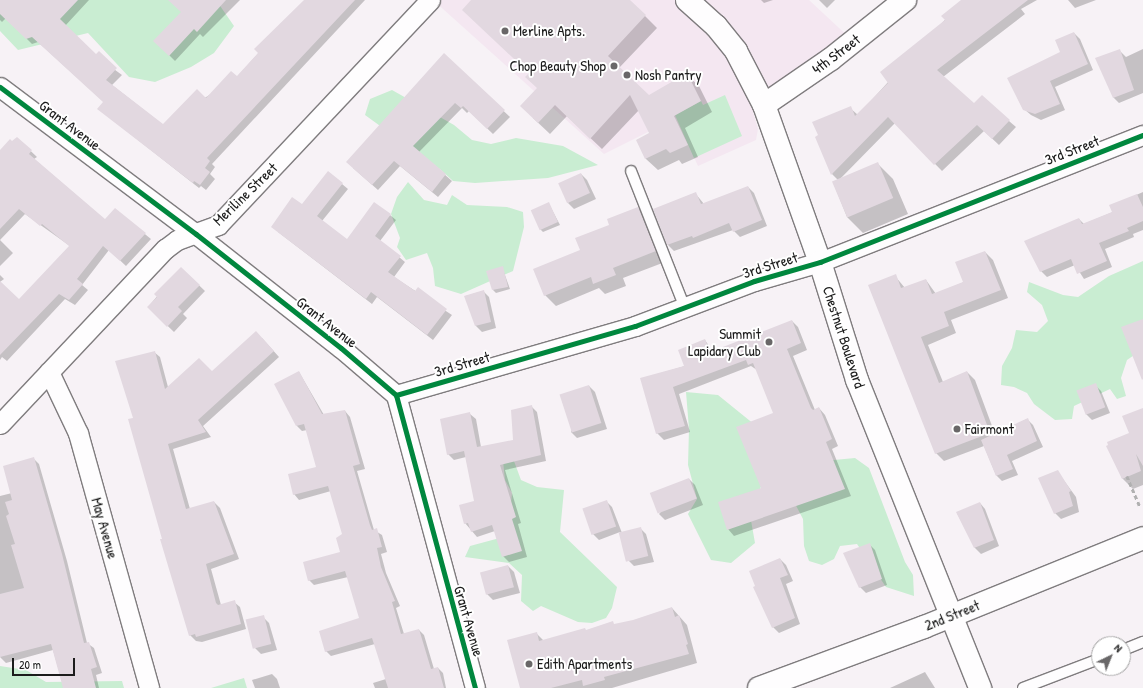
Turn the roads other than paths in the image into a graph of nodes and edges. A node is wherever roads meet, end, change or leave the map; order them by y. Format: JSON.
{"nodes":[{"id":1,"x":430,"y":0,"type":"edge"},
{"id":2,"x":687,"y":0,"type":"edge"},
{"id":3,"x":905,"y":0,"type":"edge"},
{"id":4,"x":0,"y":87,"type":"edge"},
{"id":5,"x":764,"y":105,"type":"junction"},
{"id":6,"x":1143,"y":135,"type":"edge"},
{"id":7,"x":632,"y":171,"type":"dead end"},
{"id":8,"x":196,"y":234,"type":"junction"},
{"id":9,"x":820,"y":262,"type":"junction"},
{"id":10,"x":685,"y":308,"type":"junction"},
{"id":11,"x":49,"y":372,"type":"junction"},
{"id":12,"x":396,"y":395,"type":"junction"},
{"id":13,"x":0,"y":424,"type":"edge"},
{"id":14,"x":1143,"y":538,"type":"edge"},
{"id":15,"x":952,"y":615,"type":"junction"},
{"id":16,"x":1143,"y":642,"type":"edge"},
{"id":17,"x":1131,"y":647,"type":"edge"},
{"id":18,"x":1091,"y":662,"type":"edge"},
{"id":19,"x":149,"y":688,"type":"edge"},
{"id":20,"x":475,"y":688,"type":"edge"},
{"id":21,"x":759,"y":688,"type":"edge"},
{"id":22,"x":980,"y":688,"type":"edge"},
{"id":23,"x":1023,"y":688,"type":"edge"}],
"edges":[{"from":1,"to":8,"type":"street","name":"Meriline Street"},
{"from":2,"to":5,"type":"street","name":"Chestnut Boulevard"},
{"from":3,"to":5,"type":"street","name":"4th Street"},
{"from":4,"to":8,"type":"street","name":"Grant Avenue"},
{"from":5,"to":9,"type":"street","name":"Chestnut Boulevard"},
{"from":6,"to":9,"type":"street","name":"3rd Street"},
{"from":7,"to":10,"type":"lane"},
{"from":8,"to":11,"type":"street","name":"Meriline Street"},
{"from":8,"to":12,"type":"street","name":"Grant Avenue"},
{"from":9,"to":10,"type":"street","name":"3rd Street"},
{"from":9,"to":15,"type":"street","name":"Chestnut Boulevard"},
{"from":10,"to":12,"type":"street","name":"3rd Street"},
{"from":11,"to":13,"type":"street","name":"Meriline Street"},
{"from":11,"to":19,"type":"street","name":"May Avenue"},
{"from":12,"to":20,"type":"street","name":"Grant Avenue"},
{"from":14,"to":15,"type":"street","name":"2nd Street"},
{"from":15,"to":21,"type":"street","name":"2nd Street"},
{"from":15,"to":22,"type":"street","name":"Chestnut Boulevard"},
{"from":16,"to":17,"type":"lane"},
{"from":18,"to":23,"type":"lane"}]}
